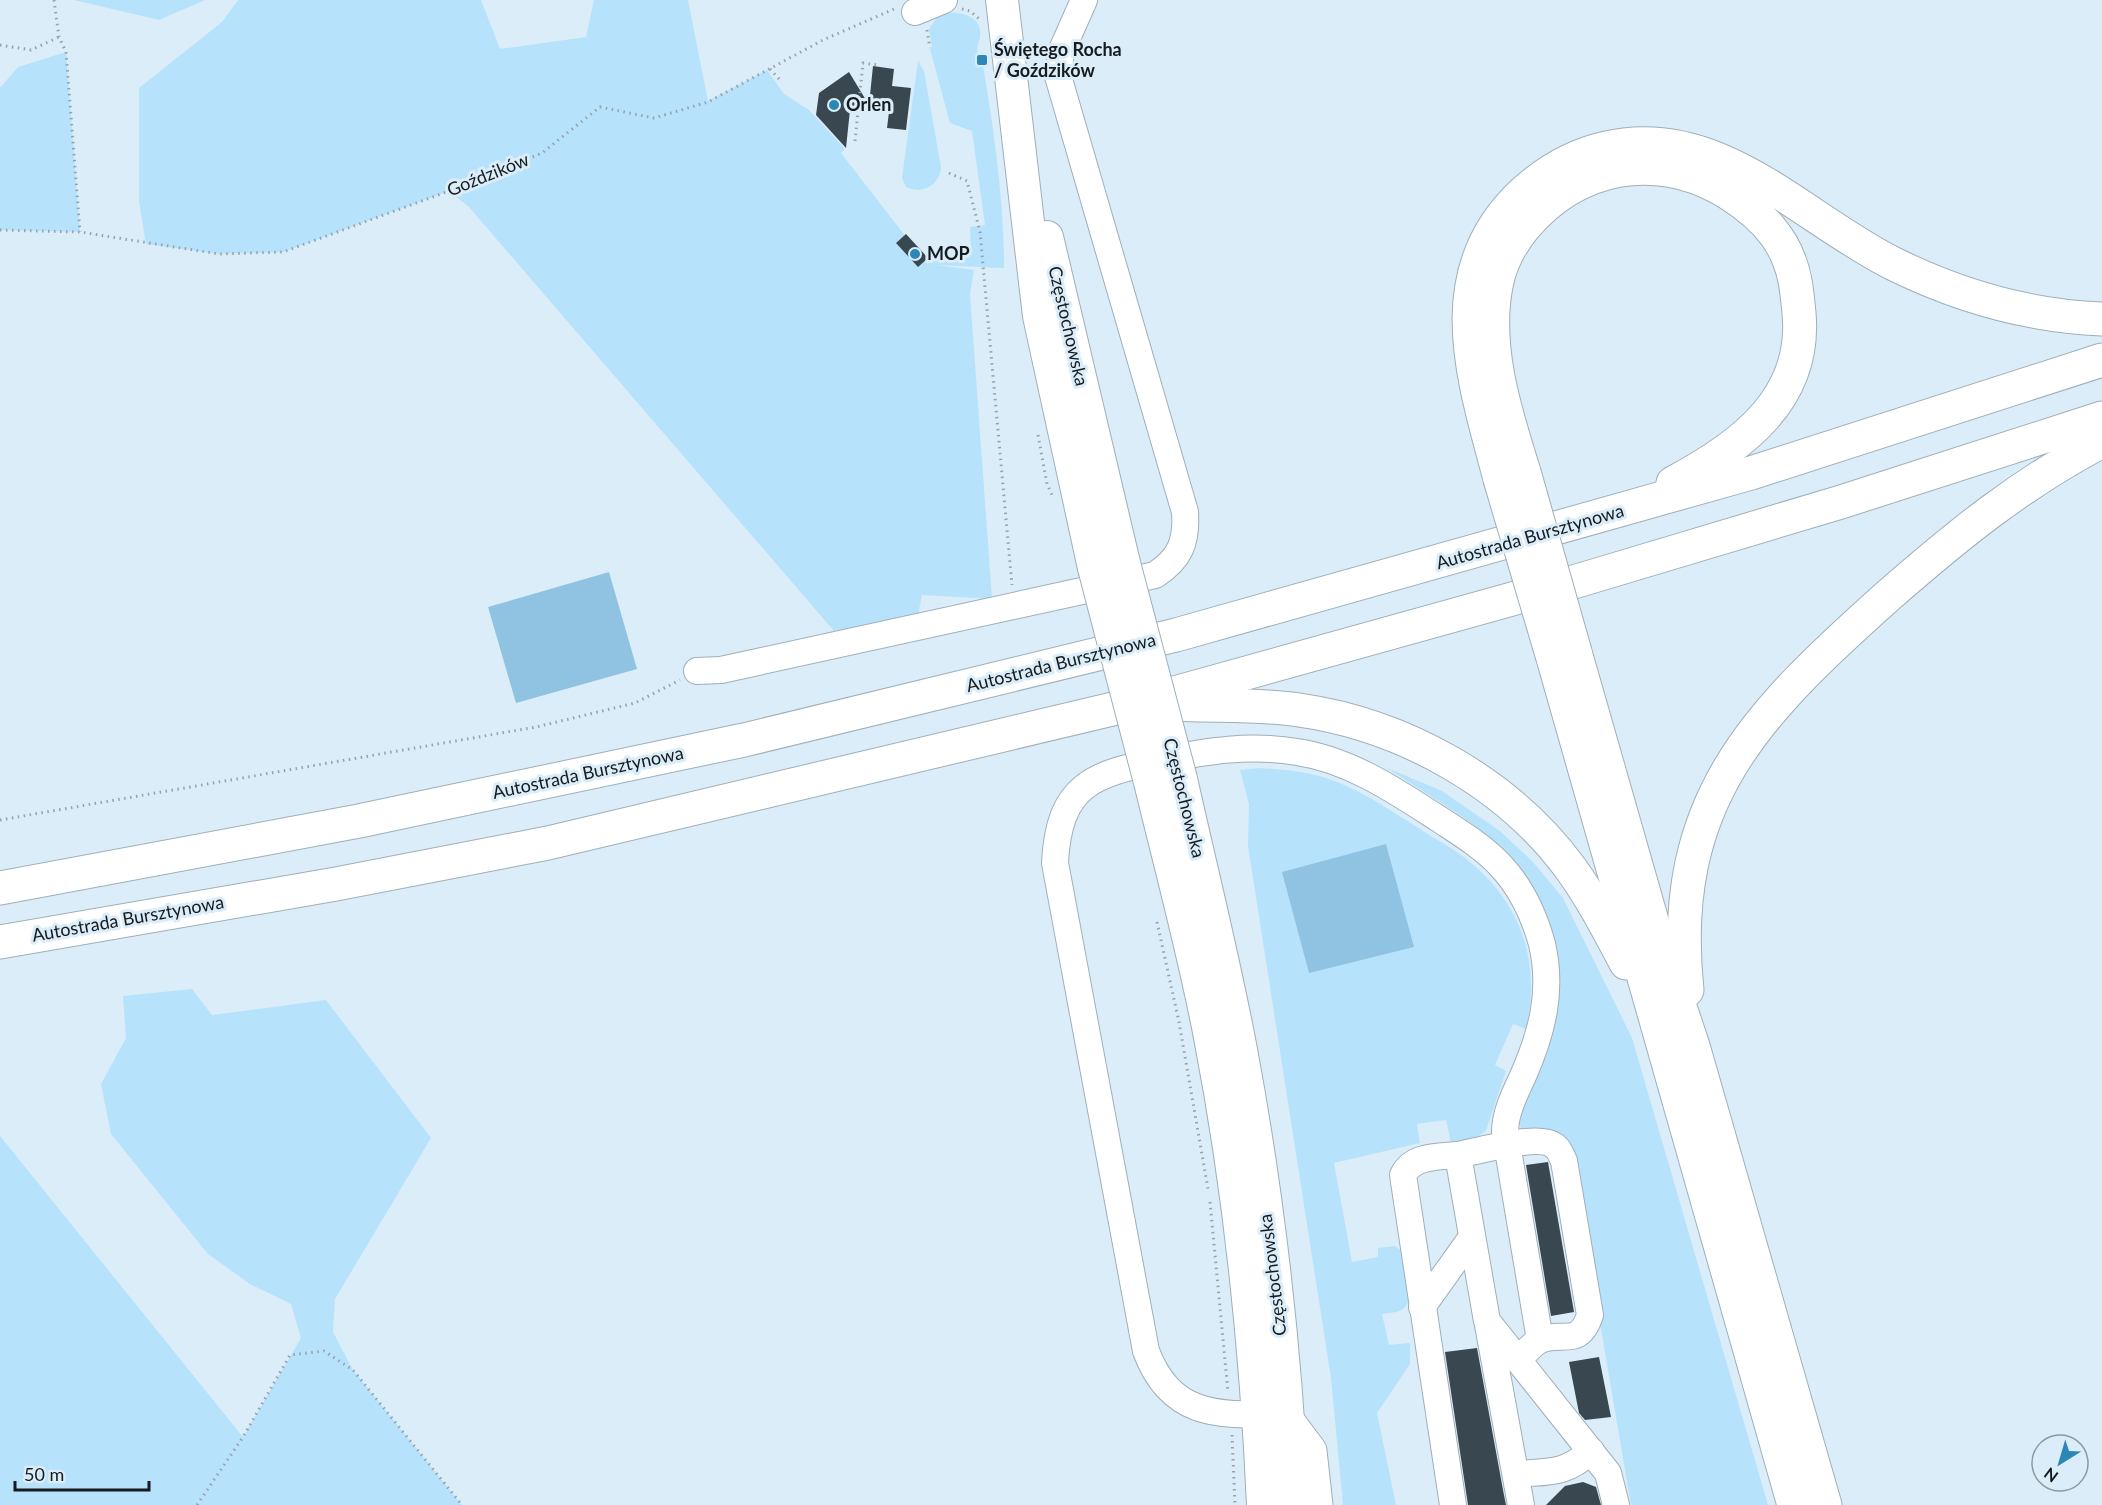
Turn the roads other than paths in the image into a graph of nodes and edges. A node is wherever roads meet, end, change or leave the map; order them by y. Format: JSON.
{"nodes":[{"id":1,"x":944,"y":0,"type":"edge"},
{"id":2,"x":1002,"y":0,"type":"edge"},
{"id":3,"x":1084,"y":0,"type":"edge"},
{"id":4,"x":915,"y":12,"type":"road end"},
{"id":5,"x":2102,"y":319,"type":"edge"},
{"id":6,"x":2102,"y":360,"type":"edge"},
{"id":7,"x":2102,"y":418,"type":"edge"},
{"id":8,"x":2102,"y":441,"type":"edge"},
{"id":9,"x":1512,"y":475,"type":"junction"},
{"id":10,"x":1621,"y":511,"type":"junction"},
{"id":11,"x":1564,"y":655,"type":"junction"},
{"id":12,"x":697,"y":671,"type":"road end"},
{"id":13,"x":1142,"y":702,"type":"junction"},
{"id":14,"x":0,"y":888,"type":"edge"},
{"id":15,"x":0,"y":942,"type":"edge"},
{"id":16,"x":1656,"y":1019,"type":"junction"},
{"id":17,"x":1693,"y":1046,"type":"junction"},
{"id":18,"x":1507,"y":1145,"type":"junction"},
{"id":19,"x":1458,"y":1155,"type":"junction"},
{"id":20,"x":1472,"y":1237,"type":"junction"},
{"id":21,"x":1422,"y":1307,"type":"junction"},
{"id":22,"x":1487,"y":1321,"type":"junction"},
{"id":23,"x":1540,"y":1340,"type":"junction"},
{"id":24,"x":1518,"y":1359,"type":"junction"},
{"id":25,"x":1267,"y":1416,"type":"junction"},
{"id":26,"x":1591,"y":1451,"type":"junction"},
{"id":27,"x":1517,"y":1474,"type":"junction"},
{"id":28,"x":1263,"y":1505,"type":"edge"},
{"id":29,"x":1293,"y":1505,"type":"edge"},
{"id":30,"x":1316,"y":1505,"type":"edge"},
{"id":31,"x":1453,"y":1505,"type":"edge"},
{"id":32,"x":1521,"y":1505,"type":"edge"},
{"id":33,"x":1616,"y":1505,"type":"edge"},
{"id":34,"x":1794,"y":1505,"type":"edge"},
{"id":35,"x":1825,"y":1505,"type":"edge"}],
"edges":[{"from":1,"to":4,"type":"lane"},
{"from":2,"to":25,"type":"main road","name":"Częstochowska","bridge":true},
{"from":3,"to":12,"type":"lane"},
{"from":5,"to":9,"type":"highway"},
{"from":6,"to":10,"type":"highway","name":"Autostrada Bursztynowa"},
{"from":7,"to":13,"type":"highway","name":"Autostrada Bursztynowa"},
{"from":8,"to":17,"type":"highway"},
{"from":9,"to":10,"type":"highway"},
{"from":9,"to":11,"type":"highway","bridge":true},
{"from":10,"to":14,"type":"highway","name":"Autostrada Bursztynowa"},
{"from":11,"to":16,"type":"highway"},
{"from":11,"to":17,"type":"highway"},
{"from":13,"to":15,"type":"highway","name":"Autostrada Bursztynowa"},
{"from":13,"to":16,"type":"highway"},
{"from":16,"to":34,"type":"highway"},
{"from":17,"to":35,"type":"highway"},
{"from":18,"to":19,"type":"lane"},
{"from":18,"to":23,"type":"lane"},
{"from":18,"to":23,"type":"lane"},
{"from":18,"to":25,"type":"lane"},
{"from":19,"to":20,"type":"lane"},
{"from":19,"to":21,"type":"lane"},
{"from":20,"to":21,"type":"lane"},
{"from":20,"to":22,"type":"lane"},
{"from":21,"to":31,"type":"lane"},
{"from":22,"to":24,"type":"lane"},
{"from":22,"to":27,"type":"lane"},
{"from":23,"to":24,"type":"lane"},
{"from":24,"to":26,"type":"lane"},
{"from":25,"to":28,"type":"main road","name":"Częstochowska"},
{"from":25,"to":29,"type":"main road","name":"Częstochowska"},
{"from":25,"to":30,"type":"highway"},
{"from":26,"to":27,"type":"lane"},
{"from":26,"to":33,"type":"lane"},
{"from":27,"to":32,"type":"lane"}]}
